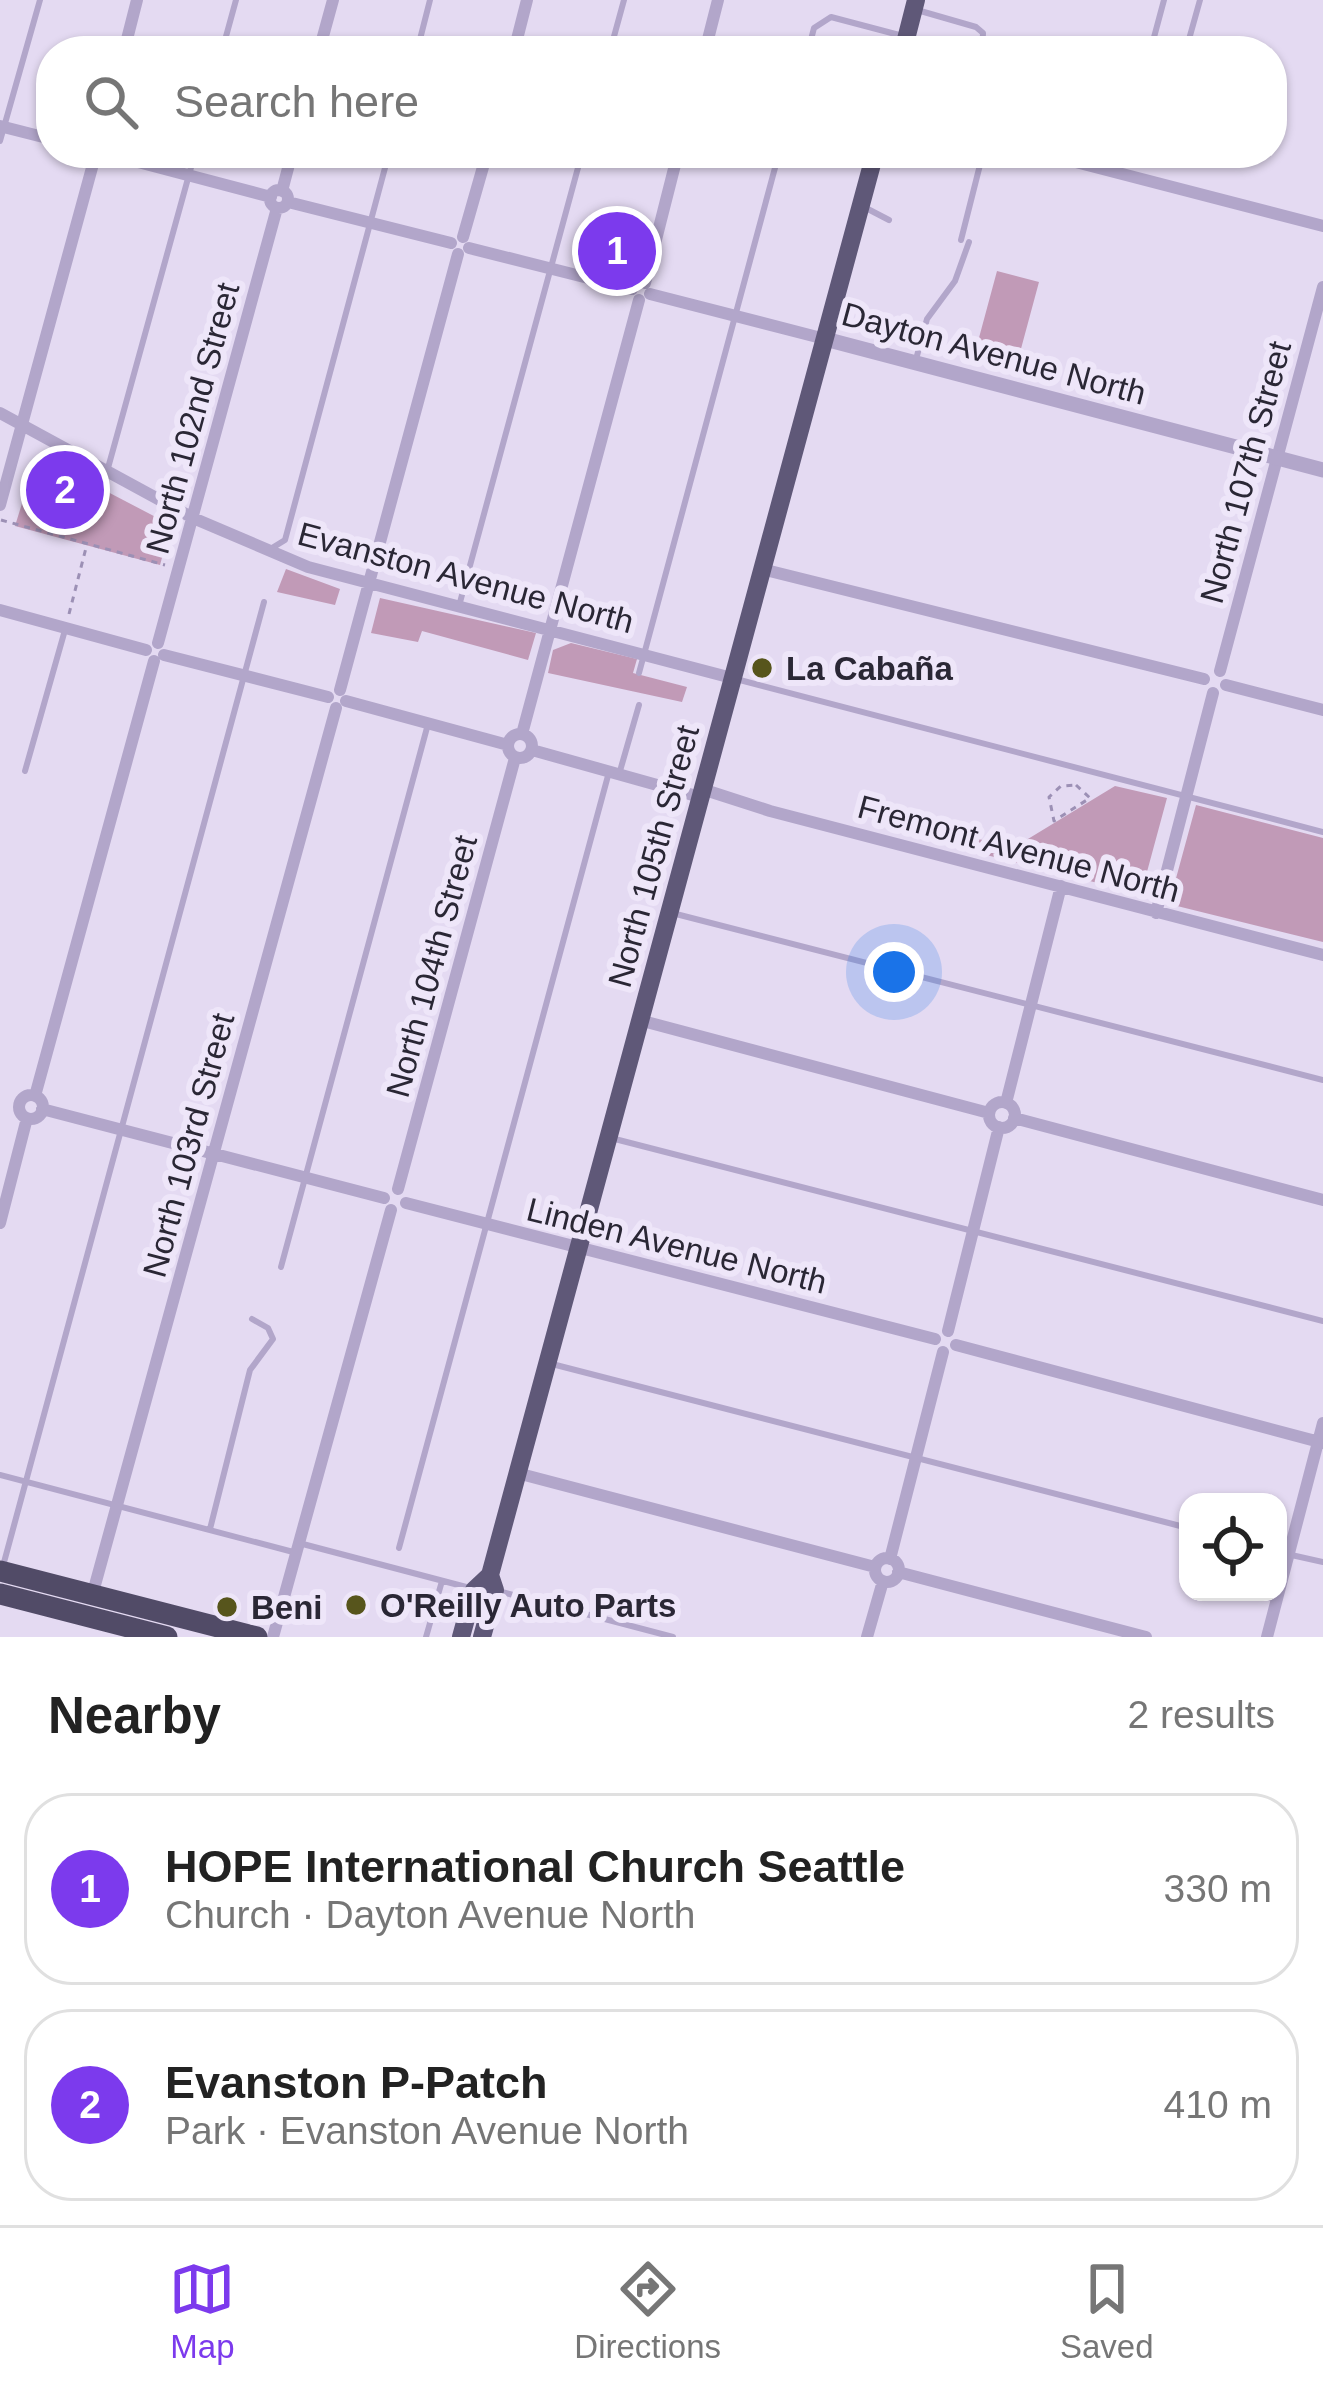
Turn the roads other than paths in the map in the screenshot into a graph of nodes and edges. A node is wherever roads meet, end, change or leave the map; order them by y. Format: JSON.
{"nodes":[{"id":1,"x":40,"y":0,"type":"edge"},
{"id":2,"x":137,"y":0,"type":"edge"},
{"id":3,"x":236,"y":0,"type":"edge"},
{"id":4,"x":333,"y":0,"type":"edge"},
{"id":5,"x":430,"y":0,"type":"edge"},
{"id":6,"x":527,"y":0,"type":"edge"},
{"id":7,"x":624,"y":0,"type":"edge"},
{"id":8,"x":718,"y":0,"type":"edge"},
{"id":9,"x":1164,"y":0,"type":"edge"},
{"id":10,"x":1200,"y":0,"type":"edge"},
{"id":11,"x":915,"y":4,"type":"edge"},
{"id":12,"x":128,"y":36,"type":"edge"},
{"id":13,"x":226,"y":36,"type":"edge"},
{"id":14,"x":323,"y":36,"type":"edge"},
{"id":15,"x":421,"y":36,"type":"edge"},
{"id":16,"x":518,"y":36,"type":"edge"},
{"id":17,"x":614,"y":36,"type":"edge"},
{"id":18,"x":709,"y":36,"type":"edge"},
{"id":19,"x":812,"y":36,"type":"edge"},
{"id":20,"x":882,"y":36,"type":"edge"},
{"id":21,"x":906,"y":36,"type":"edge"},
{"id":22,"x":982,"y":36,"type":"edge"},
{"id":23,"x":1154,"y":36,"type":"edge"},
{"id":24,"x":1190,"y":36,"type":"edge"},
{"id":25,"x":2,"y":132,"type":"edge"},
{"id":26,"x":36,"y":137,"type":"edge"},
{"id":27,"x":96,"y":168,"type":"edge"},
{"id":28,"x":161,"y":168,"type":"edge"},
{"id":29,"x":191,"y":168,"type":"edge"},
{"id":30,"x":288,"y":168,"type":"edge"},
{"id":31,"x":385,"y":168,"type":"edge"},
{"id":32,"x":483,"y":168,"type":"edge"},
{"id":33,"x":578,"y":168,"type":"edge"},
{"id":34,"x":675,"y":168,"type":"edge"},
{"id":35,"x":775,"y":168,"type":"edge"},
{"id":36,"x":871,"y":168,"type":"edge"},
{"id":37,"x":980,"y":168,"type":"edge"},
{"id":38,"x":1099,"y":168,"type":"edge"},
{"id":39,"x":189,"y":175,"type":"junction"},
{"id":40,"x":280,"y":199,"type":"junction"},
{"id":41,"x":861,"y":206,"type":"junction"},
{"id":42,"x":889,"y":220,"type":"dead end"},
{"id":43,"x":370,"y":223,"type":"junction"},
{"id":44,"x":1323,"y":226,"type":"edge"},
{"id":45,"x":460,"y":246,"type":"junction"},
{"id":46,"x":550,"y":269,"type":"junction"},
{"id":47,"x":1323,"y":287,"type":"edge"},
{"id":48,"x":642,"y":292,"type":"junction"},
{"id":49,"x":733,"y":316,"type":"junction"},
{"id":50,"x":825,"y":339,"type":"junction"},
{"id":51,"x":1306,"y":350,"type":"junction"},
{"id":52,"x":1323,"y":354,"type":"edge"},
{"id":53,"x":915,"y":364,"type":"junction"},
{"id":54,"x":0,"y":413,"type":"edge"},
{"id":55,"x":22,"y":423,"type":"junction"},
{"id":56,"x":1276,"y":458,"type":"junction"},
{"id":57,"x":1323,"y":470,"type":"edge"},
{"id":58,"x":106,"y":474,"type":"junction"},
{"id":59,"x":0,"y":505,"type":"edge"},
{"id":60,"x":193,"y":518,"type":"junction"},
{"id":61,"x":267,"y":551,"type":"junction"},
{"id":62,"x":762,"y":569,"type":"junction"},
{"id":63,"x":368,"y":582,"type":"junction"},
{"id":64,"x":263,"y":602,"type":"dead end"},
{"id":65,"x":459,"y":606,"type":"junction"},
{"id":66,"x":0,"y":610,"type":"edge"},
{"id":67,"x":551,"y":626,"type":"junction"},
{"id":68,"x":66,"y":628,"type":"junction"},
{"id":69,"x":155,"y":652,"type":"junction"},
{"id":70,"x":645,"y":652,"type":"junction"},
{"id":71,"x":639,"y":673,"type":"dead end"},
{"id":72,"x":245,"y":676,"type":"junction"},
{"id":73,"x":732,"y":678,"type":"junction"},
{"id":74,"x":1220,"y":683,"type":"junction"},
{"id":75,"x":337,"y":699,"type":"junction"},
{"id":76,"x":639,"y":705,"type":"dead end"},
{"id":77,"x":1323,"y":710,"type":"edge"},
{"id":78,"x":428,"y":724,"type":"junction"},
{"id":79,"x":522,"y":734,"type":"junction"},
{"id":80,"x":532,"y":750,"type":"junction"},
{"id":81,"x":512,"y":751,"type":"junction"},
{"id":82,"x":26,"y":771,"type":"dead end"},
{"id":83,"x":614,"y":773,"type":"junction"},
{"id":84,"x":702,"y":793,"type":"junction"},
{"id":85,"x":1185,"y":798,"type":"junction"},
{"id":86,"x":1323,"y":832,"type":"edge"},
{"id":87,"x":1061,"y":886,"type":"junction"},
{"id":88,"x":669,"y":912,"type":"junction"},
{"id":89,"x":1156,"y":913,"type":"junction"},
{"id":90,"x":1323,"y":955,"type":"edge"},
{"id":91,"x":1028,"y":1007,"type":"junction"},
{"id":92,"x":639,"y":1020,"type":"junction"},
{"id":93,"x":1323,"y":1080,"type":"edge"},
{"id":94,"x":0,"y":1100,"type":"edge"},
{"id":95,"x":39,"y":1102,"type":"junction"},
{"id":96,"x":1006,"y":1103,"type":"junction"},
{"id":97,"x":23,"y":1111,"type":"junction"},
{"id":98,"x":989,"y":1113,"type":"junction"},
{"id":99,"x":1014,"y":1118,"type":"junction"},
{"id":100,"x":999,"y":1127,"type":"junction"},
{"id":101,"x":121,"y":1131,"type":"junction"},
{"id":102,"x":608,"y":1138,"type":"junction"},
{"id":103,"x":212,"y":1157,"type":"junction"},
{"id":104,"x":305,"y":1179,"type":"junction"},
{"id":105,"x":398,"y":1189,"type":"junction"},
{"id":106,"x":1323,"y":1200,"type":"edge"},
{"id":107,"x":406,"y":1202,"type":"junction"},
{"id":108,"x":387,"y":1204,"type":"junction"},
{"id":109,"x":0,"y":1222,"type":"edge"},
{"id":110,"x":486,"y":1224,"type":"junction"},
{"id":111,"x":973,"y":1236,"type":"junction"},
{"id":112,"x":578,"y":1246,"type":"junction"},
{"id":113,"x":281,"y":1267,"type":"dead end"},
{"id":114,"x":252,"y":1319,"type":"dead end"},
{"id":115,"x":1323,"y":1322,"type":"edge"},
{"id":116,"x":948,"y":1331,"type":"junction"},
{"id":117,"x":935,"y":1339,"type":"junction"},
{"id":118,"x":956,"y":1345,"type":"junction"},
{"id":119,"x":943,"y":1352,"type":"junction"},
{"id":120,"x":547,"y":1363,"type":"junction"},
{"id":121,"x":1323,"y":1423,"type":"edge"},
{"id":122,"x":1320,"y":1442,"type":"edge"},
{"id":123,"x":916,"y":1457,"type":"junction"},
{"id":124,"x":517,"y":1473,"type":"junction"},
{"id":125,"x":0,"y":1475,"type":"edge"},
{"id":126,"x":26,"y":1482,"type":"junction"},
{"id":127,"x":117,"y":1504,"type":"junction"},
{"id":128,"x":1179,"y":1526,"type":"edge"},
{"id":129,"x":210,"y":1529,"type":"junction"},
{"id":130,"x":1287,"y":1544,"type":"edge"},
{"id":131,"x":298,"y":1548,"type":"junction"},
{"id":132,"x":399,"y":1548,"type":"dead end"},
{"id":133,"x":1287,"y":1554,"type":"edge"},
{"id":134,"x":890,"y":1558,"type":"junction"},
{"id":135,"x":1323,"y":1562,"type":"edge"},
{"id":136,"x":875,"y":1567,"type":"junction"},
{"id":137,"x":1,"y":1571,"type":"edge"},
{"id":138,"x":898,"y":1572,"type":"junction"},
{"id":139,"x":442,"y":1581,"type":"junction"},
{"id":140,"x":883,"y":1581,"type":"junction"},
{"id":141,"x":492,"y":1582,"type":"junction"},
{"id":142,"x":474,"y":1590,"type":"junction"},
{"id":143,"x":0,"y":1594,"type":"edge"},
{"id":144,"x":92,"y":1596,"type":"junction"},
{"id":145,"x":1274,"y":1601,"type":"edge"},
{"id":146,"x":167,"y":1637,"type":"edge"},
{"id":147,"x":257,"y":1637,"type":"edge"},
{"id":148,"x":273,"y":1637,"type":"edge"},
{"id":149,"x":426,"y":1637,"type":"edge"},
{"id":150,"x":461,"y":1637,"type":"edge"},
{"id":151,"x":482,"y":1637,"type":"edge"},
{"id":152,"x":673,"y":1637,"type":"edge"},
{"id":153,"x":867,"y":1637,"type":"edge"},
{"id":154,"x":1146,"y":1637,"type":"edge"},
{"id":155,"x":1267,"y":1637,"type":"edge"}],
"edges":[{"from":1,"to":25,"type":"lane"},
{"from":2,"to":12,"type":"street"},
{"from":3,"to":13,"type":"lane"},
{"from":4,"to":14,"type":"street"},
{"from":5,"to":15,"type":"lane"},
{"from":6,"to":16,"type":"street"},
{"from":7,"to":17,"type":"lane"},
{"from":8,"to":18,"type":"street"},
{"from":9,"to":23,"type":"lane"},
{"from":10,"to":24,"type":"lane"},
{"from":11,"to":21,"type":"main road"},
{"from":11,"to":22,"type":"lane"},
{"from":19,"to":20,"type":"lane"},
{"from":25,"to":26,"type":"street"},
{"from":27,"to":55,"type":"street"},
{"from":28,"to":39,"type":"street","name":"Dayton Avenue North"},
{"from":29,"to":39,"type":"lane"},
{"from":30,"to":40,"type":"street","name":"North 102nd Street"},
{"from":31,"to":43,"type":"lane"},
{"from":32,"to":45,"type":"street","name":"North 103rd Street"},
{"from":33,"to":46,"type":"lane"},
{"from":34,"to":48,"type":"street"},
{"from":35,"to":49,"type":"lane"},
{"from":36,"to":41,"type":"main road","name":"North 105th Street"},
{"from":37,"to":53,"type":"lane"},
{"from":38,"to":44,"type":"street"},
{"from":39,"to":40,"type":"street","name":"Dayton Avenue North"},
{"from":39,"to":58,"type":"lane"},
{"from":40,"to":43,"type":"street","name":"Dayton Avenue North"},
{"from":40,"to":60,"type":"street","name":"North 102nd Street"},
{"from":41,"to":42,"type":"lane"},
{"from":41,"to":50,"type":"main road","name":"North 105th Street"},
{"from":43,"to":45,"type":"street","name":"Dayton Avenue North"},
{"from":43,"to":61,"type":"lane"},
{"from":45,"to":46,"type":"street","name":"Dayton Avenue North"},
{"from":45,"to":63,"type":"street","name":"North 103rd Street"},
{"from":46,"to":48,"type":"street","name":"Dayton Avenue North"},
{"from":46,"to":65,"type":"lane"},
{"from":47,"to":51,"type":"street","name":"North 107th Street"},
{"from":48,"to":49,"type":"street","name":"Dayton Avenue North"},
{"from":48,"to":67,"type":"street"},
{"from":49,"to":50,"type":"street","name":"Dayton Avenue North"},
{"from":49,"to":70,"type":"lane"},
{"from":50,"to":53,"type":"street","name":"Dayton Avenue North"},
{"from":50,"to":62,"type":"main road","name":"North 105th Street"},
{"from":51,"to":52,"type":"lane"},
{"from":51,"to":56,"type":"street","name":"North 107th Street"},
{"from":53,"to":56,"type":"street","name":"Dayton Avenue North"},
{"from":54,"to":55,"type":"street","name":"Evanston Avenue North"},
{"from":55,"to":58,"type":"street","name":"Evanston Avenue North"},
{"from":55,"to":59,"type":"street"},
{"from":56,"to":57,"type":"street","name":"Dayton Avenue North"},
{"from":56,"to":74,"type":"street","name":"North 107th Street"},
{"from":58,"to":60,"type":"street","name":"Evanston Avenue North"},
{"from":60,"to":61,"type":"street","name":"Evanston Avenue North"},
{"from":60,"to":69,"type":"street","name":"North 102nd Street"},
{"from":61,"to":63,"type":"street","name":"Evanston Avenue North"},
{"from":62,"to":73,"type":"main road","name":"North 105th Street"},
{"from":62,"to":74,"type":"street"},
{"from":63,"to":65,"type":"street","name":"Evanston Avenue North"},
{"from":63,"to":75,"type":"street","name":"North 103rd Street"},
{"from":64,"to":72,"type":"lane"},
{"from":65,"to":67,"type":"street","name":"Evanston Avenue North"},
{"from":66,"to":68,"type":"street"},
{"from":67,"to":70,"type":"street","name":"Evanston Avenue North"},
{"from":67,"to":79,"type":"street"},
{"from":68,"to":69,"type":"street"},
{"from":68,"to":82,"type":"lane"},
{"from":69,"to":72,"type":"street"},
{"from":69,"to":95,"type":"street","name":"North 102nd Street"},
{"from":70,"to":71,"type":"lane"},
{"from":70,"to":73,"type":"street","name":"Evanston Avenue North"},
{"from":72,"to":75,"type":"street"},
{"from":72,"to":101,"type":"lane"},
{"from":73,"to":84,"type":"main road","name":"North 105th Street"},
{"from":73,"to":85,"type":"lane"},
{"from":74,"to":77,"type":"street"},
{"from":74,"to":85,"type":"street","name":"North 107th Street"},
{"from":75,"to":78,"type":"street"},
{"from":75,"to":103,"type":"street","name":"North 103rd Street"},
{"from":76,"to":83,"type":"lane"},
{"from":78,"to":81,"type":"street"},
{"from":78,"to":104,"type":"lane"},
{"from":79,"to":80,"type":"street"},
{"from":79,"to":81,"type":"street"},
{"from":80,"to":81,"type":"street"},
{"from":80,"to":83,"type":"street","name":"Fremont Avenue North"},
{"from":81,"to":105,"type":"street","name":"North 104th Street"},
{"from":83,"to":84,"type":"street","name":"Fremont Avenue North"},
{"from":83,"to":110,"type":"lane"},
{"from":84,"to":87,"type":"street","name":"Fremont Avenue North"},
{"from":84,"to":88,"type":"main road","name":"North 105th Street"},
{"from":85,"to":86,"type":"lane"},
{"from":85,"to":89,"type":"street","name":"North 107th Street"},
{"from":87,"to":89,"type":"street","name":"Fremont Avenue North"},
{"from":87,"to":91,"type":"street"},
{"from":88,"to":91,"type":"lane"},
{"from":88,"to":92,"type":"main road","name":"North 105th Street"},
{"from":89,"to":90,"type":"street","name":"Fremont Avenue North"},
{"from":91,"to":93,"type":"lane"},
{"from":91,"to":96,"type":"street"},
{"from":92,"to":98,"type":"street"},
{"from":92,"to":102,"type":"main road","name":"North 105th Street"},
{"from":94,"to":97,"type":"street"},
{"from":95,"to":97,"type":"street"},
{"from":95,"to":97,"type":"street"},
{"from":95,"to":101,"type":"street"},
{"from":96,"to":98,"type":"street"},
{"from":96,"to":99,"type":"street"},
{"from":97,"to":109,"type":"street"},
{"from":98,"to":100,"type":"street"},
{"from":99,"to":100,"type":"street"},
{"from":99,"to":106,"type":"street"},
{"from":100,"to":111,"type":"street"},
{"from":101,"to":103,"type":"street"},
{"from":101,"to":126,"type":"lane"},
{"from":102,"to":111,"type":"lane"},
{"from":102,"to":112,"type":"main road","name":"North 105th Street"},
{"from":103,"to":104,"type":"street"},
{"from":103,"to":127,"type":"street","name":"North 103rd Street"},
{"from":104,"to":108,"type":"street"},
{"from":104,"to":113,"type":"lane"},
{"from":105,"to":107,"type":"street"},
{"from":105,"to":108,"type":"street"},
{"from":107,"to":108,"type":"street"},
{"from":107,"to":110,"type":"street","name":"Linden Avenue North"},
{"from":108,"to":131,"type":"street"},
{"from":110,"to":112,"type":"street","name":"Linden Avenue North"},
{"from":110,"to":132,"type":"lane"},
{"from":111,"to":115,"type":"lane"},
{"from":111,"to":116,"type":"street"},
{"from":112,"to":117,"type":"street","name":"Linden Avenue North"},
{"from":112,"to":120,"type":"main road","name":"North 105th Street"},
{"from":114,"to":129,"type":"lane"},
{"from":116,"to":117,"type":"street"},
{"from":116,"to":118,"type":"street"},
{"from":117,"to":119,"type":"street"},
{"from":118,"to":119,"type":"street"},
{"from":118,"to":122,"type":"street"},
{"from":119,"to":123,"type":"street"},
{"from":120,"to":123,"type":"lane"},
{"from":120,"to":124,"type":"main road","name":"North 105th Street"},
{"from":121,"to":122,"type":"street"},
{"from":122,"to":130,"type":"street"},
{"from":123,"to":128,"type":"lane"},
{"from":123,"to":134,"type":"street"},
{"from":124,"to":136,"type":"street"},
{"from":124,"to":141,"type":"main road","name":"North 105th Street"},
{"from":125,"to":126,"type":"lane"},
{"from":126,"to":127,"type":"lane"},
{"from":126,"to":137,"type":"lane"},
{"from":127,"to":129,"type":"lane"},
{"from":127,"to":144,"type":"street","name":"North 103rd Street"},
{"from":129,"to":131,"type":"lane"},
{"from":131,"to":139,"type":"lane"},
{"from":131,"to":148,"type":"street"},
{"from":133,"to":135,"type":"lane"},
{"from":134,"to":136,"type":"street"},
{"from":134,"to":138,"type":"street"},
{"from":136,"to":140,"type":"street"},
{"from":137,"to":144,"type":"highway"},
{"from":138,"to":140,"type":"street"},
{"from":138,"to":154,"type":"street"},
{"from":139,"to":142,"type":"lane"},
{"from":139,"to":149,"type":"lane"},
{"from":140,"to":153,"type":"street"},
{"from":141,"to":142,"type":"main road"},
{"from":141,"to":151,"type":"main road","name":"North 105th Street"},
{"from":141,"to":152,"type":"lane"},
{"from":142,"to":150,"type":"main road"},
{"from":143,"to":146,"type":"highway"},
{"from":144,"to":147,"type":"highway"},
{"from":145,"to":155,"type":"street"}]}
